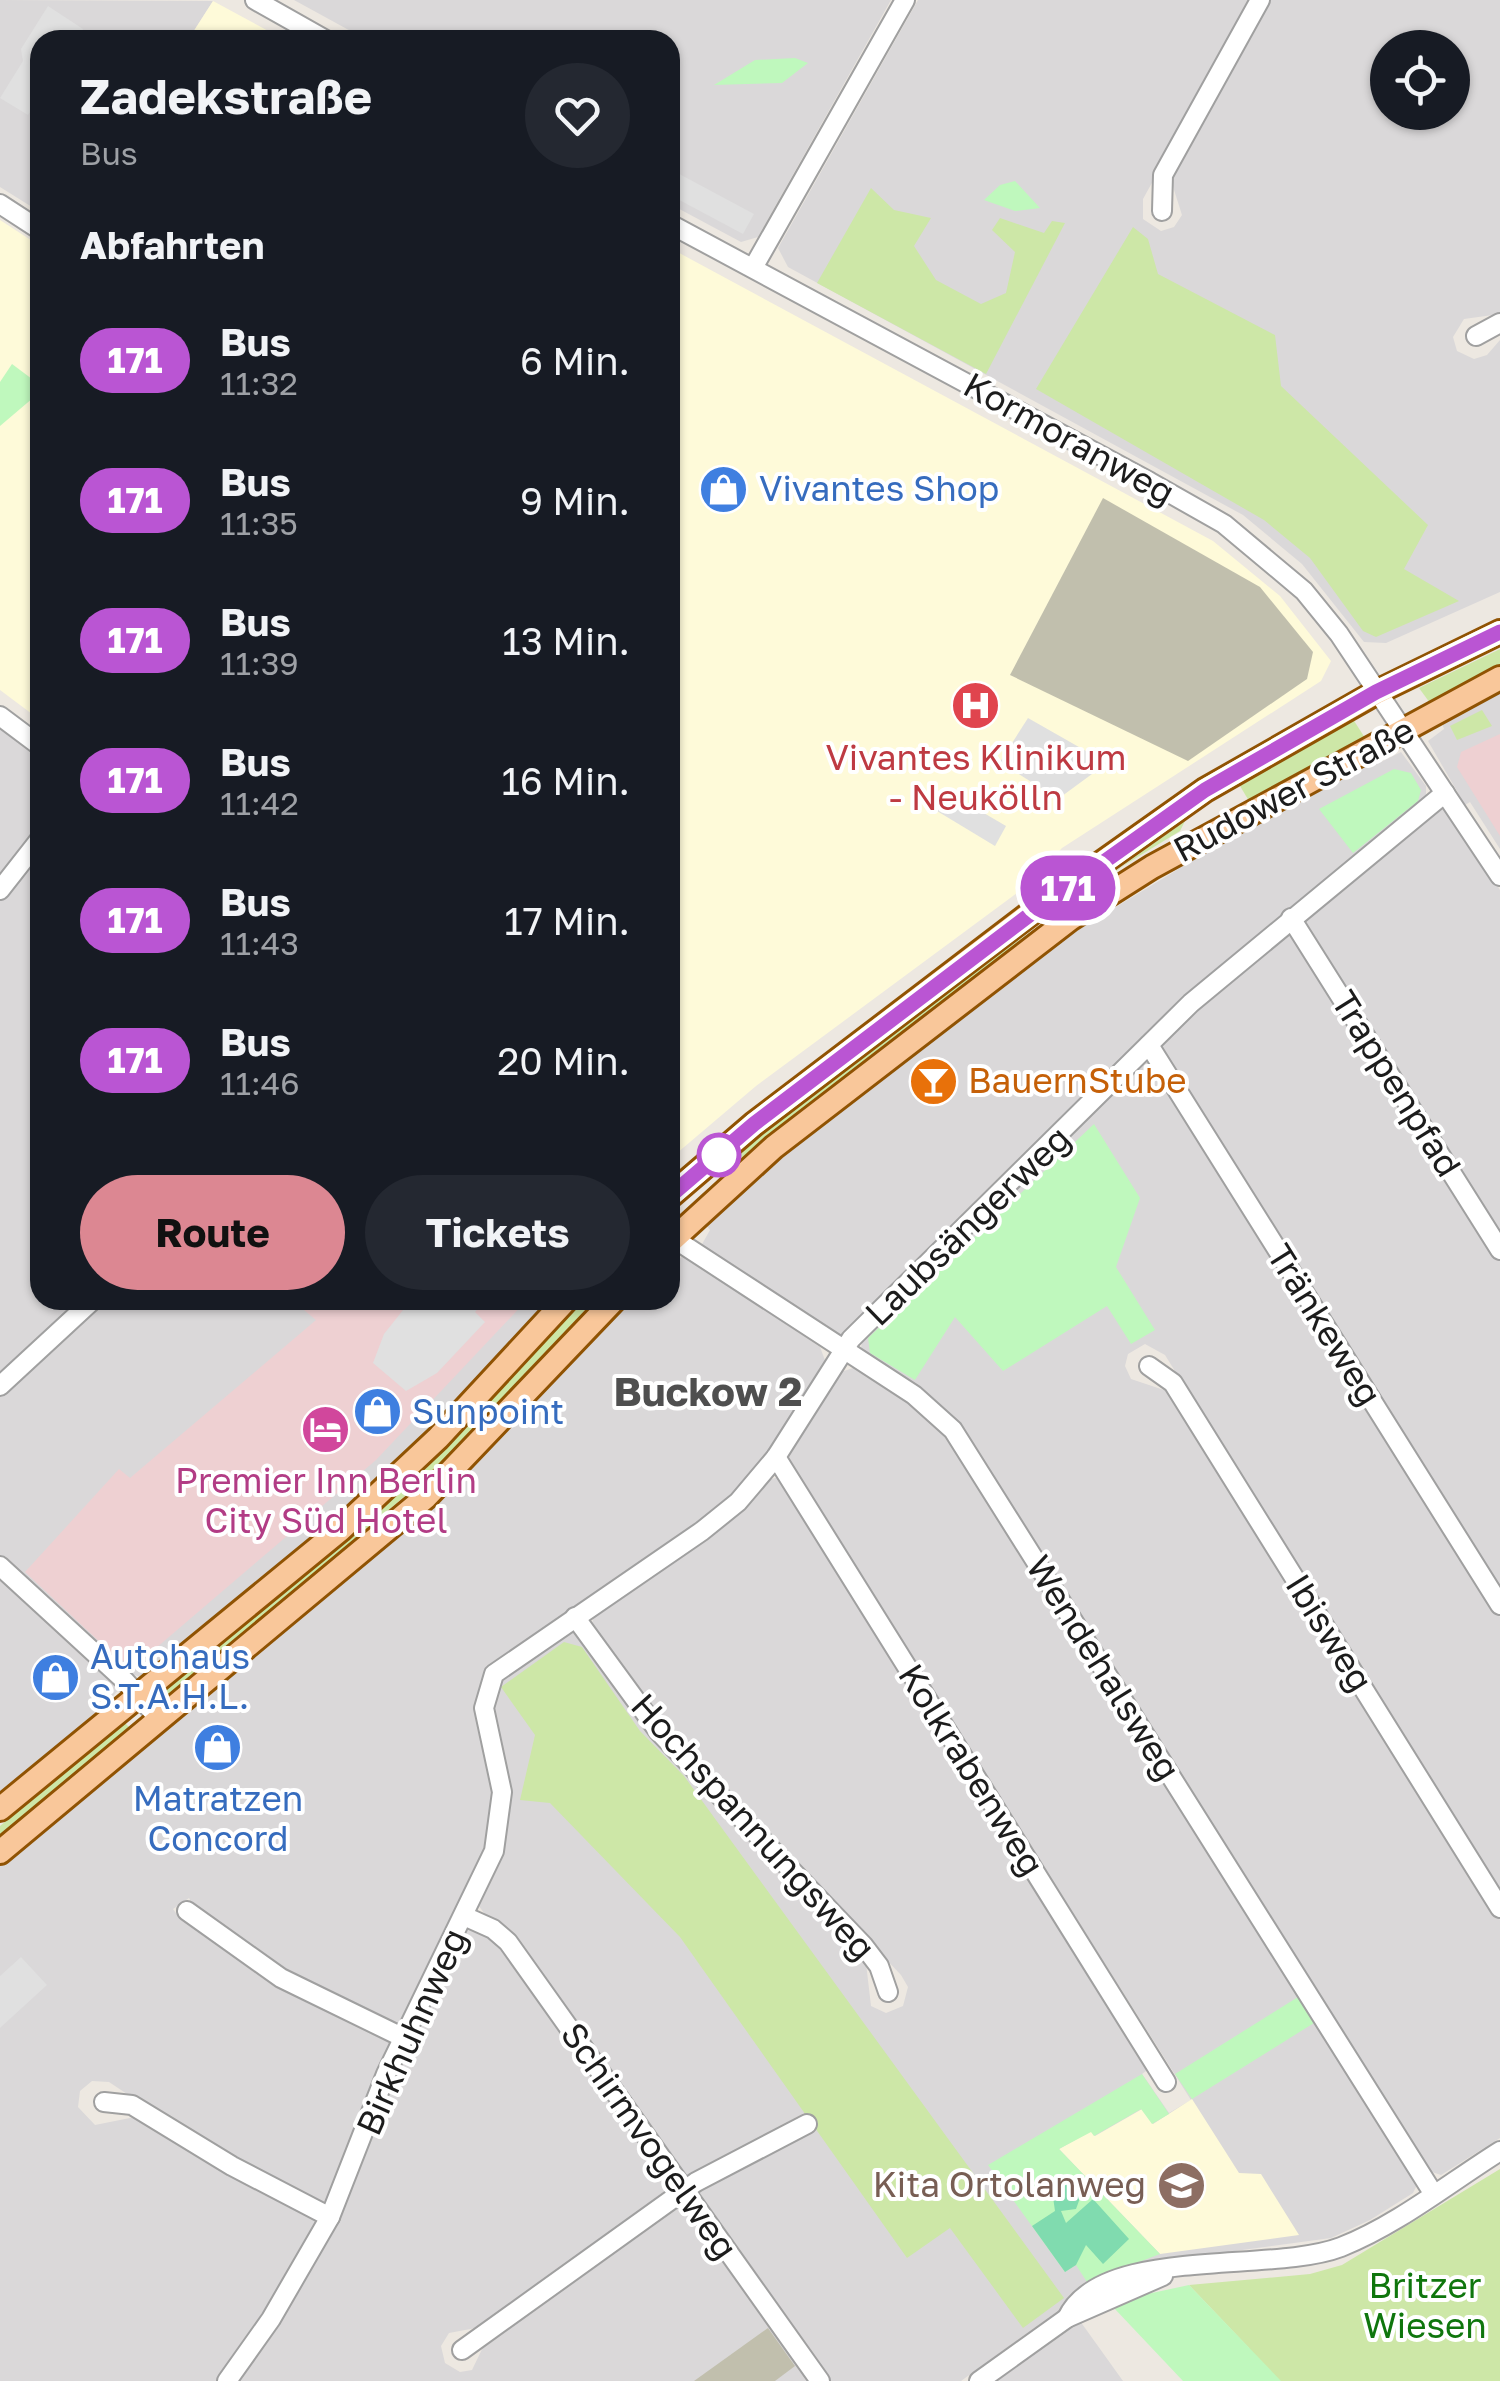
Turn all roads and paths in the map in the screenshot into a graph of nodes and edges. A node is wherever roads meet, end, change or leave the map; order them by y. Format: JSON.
{"nodes":[{"id":1,"x":255,"y":0,"type":"edge"},
{"id":2,"x":905,"y":0,"type":"edge"},
{"id":3,"x":1260,"y":0,"type":"edge"},
{"id":4,"x":308,"y":30,"type":"edge"},
{"id":5,"x":0,"y":204,"type":"edge"},
{"id":6,"x":1162,"y":211,"type":"dead end"},
{"id":7,"x":30,"y":224,"type":"edge"},
{"id":8,"x":680,"y":229,"type":"edge"},
{"id":9,"x":754,"y":268,"type":"junction"},
{"id":10,"x":1500,"y":323,"type":"edge"},
{"id":11,"x":1476,"y":336,"type":"dead end"},
{"id":12,"x":1500,"y":632,"type":"edge"},
{"id":13,"x":1500,"y":678,"type":"edge"},
{"id":14,"x":1376,"y":692,"type":"junction"},
{"id":15,"x":0,"y":716,"type":"edge"},
{"id":16,"x":1403,"y":731,"type":"junction"},
{"id":17,"x":30,"y":738,"type":"edge"},
{"id":18,"x":1445,"y":793,"type":"junction"},
{"id":19,"x":30,"y":852,"type":"edge"},
{"id":20,"x":1500,"y":876,"type":"edge"},
{"id":21,"x":0,"y":890,"type":"edge"},
{"id":22,"x":1291,"y":918,"type":"junction"},
{"id":23,"x":1149,"y":1045,"type":"junction"},
{"id":24,"x":680,"y":1187,"type":"edge"},
{"id":25,"x":680,"y":1231,"type":"edge"},
{"id":26,"x":680,"y":1245,"type":"edge"},
{"id":27,"x":1500,"y":1250,"type":"edge"},
{"id":28,"x":82,"y":1310,"type":"edge"},
{"id":29,"x":557,"y":1310,"type":"edge"},
{"id":30,"x":605,"y":1310,"type":"edge"},
{"id":31,"x":841,"y":1350,"type":"junction"},
{"id":32,"x":1149,"y":1366,"type":"dead end"},
{"id":33,"x":0,"y":1386,"type":"edge"},
{"id":34,"x":776,"y":1457,"type":"junction"},
{"id":35,"x":0,"y":1566,"type":"edge"},
{"id":36,"x":1500,"y":1605,"type":"edge"},
{"id":37,"x":575,"y":1617,"type":"junction"},
{"id":38,"x":506,"y":1664,"type":"joint"},
{"id":39,"x":138,"y":1694,"type":"junction"},
{"id":40,"x":160,"y":1720,"type":"junction"},
{"id":41,"x":0,"y":1810,"type":"edge"},
{"id":42,"x":0,"y":1852,"type":"edge"},
{"id":43,"x":1500,"y":1908,"type":"edge"},
{"id":44,"x":187,"y":1911,"type":"dead end"},
{"id":45,"x":464,"y":1916,"type":"junction"},
{"id":46,"x":888,"y":1992,"type":"dead end"},
{"id":47,"x":404,"y":2038,"type":"junction"},
{"id":48,"x":1166,"y":2082,"type":"dead end"},
{"id":49,"x":104,"y":2102,"type":"dead end"},
{"id":50,"x":808,"y":2124,"type":"dead end"},
{"id":51,"x":1500,"y":2152,"type":"edge"},
{"id":52,"x":684,"y":2190,"type":"junction"},
{"id":53,"x":1433,"y":2194,"type":"junction"},
{"id":54,"x":330,"y":2217,"type":"junction"},
{"id":55,"x":462,"y":2350,"type":"dead end"},
{"id":56,"x":227,"y":2381,"type":"edge"},
{"id":57,"x":820,"y":2381,"type":"edge"},
{"id":58,"x":979,"y":2381,"type":"edge"}],
"edges":[{"from":1,"to":4,"type":"street"},
{"from":2,"to":9,"type":"street"},
{"from":3,"to":6,"type":"street"},
{"from":5,"to":7,"type":"street"},
{"from":8,"to":9,"type":"street","name":"Kormoranweg"},
{"from":9,"to":14,"type":"street","name":"Kormoranweg"},
{"from":10,"to":11,"type":"street"},
{"from":12,"to":14,"type":"main road","name":"Rudower Straße"},
{"from":13,"to":16,"type":"main road","name":"Rudower Straße"},
{"from":14,"to":16,"type":"street","name":"Kormoranweg"},
{"from":14,"to":24,"type":"main road","name":"Rudower Straße"},
{"from":15,"to":17,"type":"street"},
{"from":16,"to":18,"type":"street","name":"Kormoranweg"},
{"from":16,"to":25,"type":"main road","name":"Rudower Straße"},
{"from":18,"to":20,"type":"street","name":"Kormoranweg"},
{"from":18,"to":22,"type":"street","name":"Laubsängerweg"},
{"from":19,"to":21,"type":"street"},
{"from":22,"to":23,"type":"street","name":"Laubsängerweg"},
{"from":22,"to":27,"type":"street","name":"Trappenpfad"},
{"from":23,"to":31,"type":"street","name":"Laubsängerweg"},
{"from":23,"to":36,"type":"street","name":"Tränkeweg"},
{"from":26,"to":31,"type":"street","name":"Wendehalsweg"},
{"from":28,"to":33,"type":"street"},
{"from":29,"to":39,"type":"main road"},
{"from":30,"to":40,"type":"main road"},
{"from":31,"to":34,"type":"street","name":"Laubsängerweg"},
{"from":31,"to":53,"type":"street","name":"Wendehalsweg"},
{"from":32,"to":43,"type":"street","name":"Ibisweg"},
{"from":34,"to":37,"type":"street","name":"Laubsängerweg"},
{"from":34,"to":48,"type":"street","name":"Kolkrabenweg"},
{"from":35,"to":39,"type":"street"},
{"from":37,"to":38,"type":"street","name":"Laubsängerweg"},
{"from":37,"to":46,"type":"street","name":"Hochspannungsweg"},
{"from":38,"to":45,"type":"street","name":"Birkhuhnweg"},
{"from":39,"to":40,"type":"street"},
{"from":39,"to":41,"type":"main road"},
{"from":40,"to":42,"type":"main road"},
{"from":44,"to":47,"type":"street"},
{"from":45,"to":47,"type":"street","name":"Birkhuhnweg"},
{"from":45,"to":52,"type":"street","name":"Schirmvogelweg"},
{"from":47,"to":54,"type":"street","name":"Birkhuhnweg"},
{"from":49,"to":54,"type":"street"},
{"from":50,"to":52,"type":"street"},
{"from":51,"to":53,"type":"street"},
{"from":52,"to":55,"type":"street"},
{"from":52,"to":57,"type":"street","name":"Schirmvogelweg"},
{"from":53,"to":58,"type":"street"},
{"from":54,"to":56,"type":"street","name":"Birkhuhnweg"}]}
